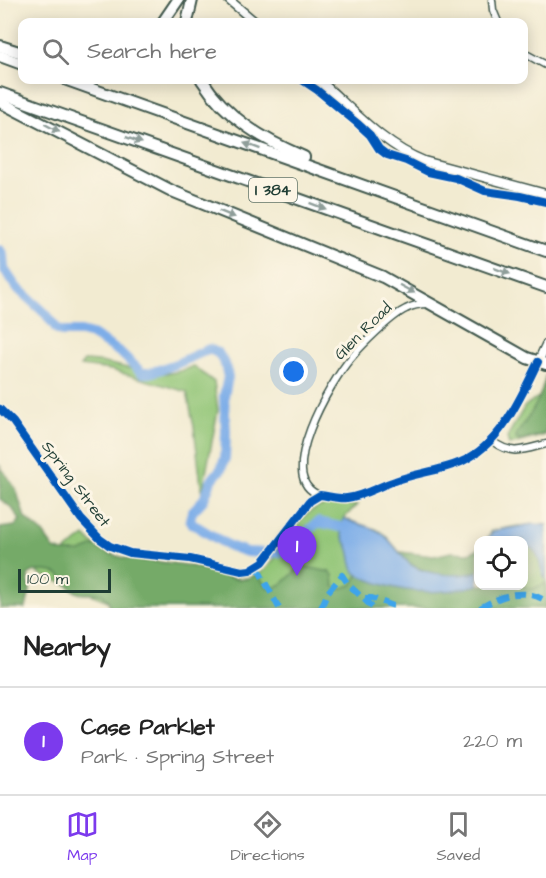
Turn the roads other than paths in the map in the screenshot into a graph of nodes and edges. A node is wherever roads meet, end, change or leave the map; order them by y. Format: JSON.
{"nodes":[{"id":1,"x":178,"y":0,"type":"edge"},
{"id":2,"x":192,"y":0,"type":"edge"},
{"id":3,"x":229,"y":0,"type":"edge"},
{"id":4,"x":492,"y":0,"type":"edge"},
{"id":5,"x":166,"y":18,"type":"edge"},
{"id":6,"x":188,"y":18,"type":"edge"},
{"id":7,"x":250,"y":18,"type":"edge"},
{"id":8,"x":496,"y":18,"type":"edge"},
{"id":9,"x":0,"y":46,"type":"edge"},
{"id":10,"x":18,"y":52,"type":"edge"},
{"id":11,"x":528,"y":55,"type":"edge"},
{"id":12,"x":0,"y":56,"type":"edge"},
{"id":13,"x":18,"y":63,"type":"edge"},
{"id":14,"x":546,"y":65,"type":"edge"},
{"id":15,"x":78,"y":84,"type":"edge"},
{"id":16,"x":205,"y":84,"type":"edge"},
{"id":17,"x":323,"y":84,"type":"edge"},
{"id":18,"x":0,"y":93,"type":"edge"},
{"id":19,"x":0,"y":102,"type":"edge"},
{"id":20,"x":347,"y":179,"type":"junction"},
{"id":21,"x":546,"y":194,"type":"edge"},
{"id":22,"x":546,"y":251,"type":"edge"},
{"id":23,"x":546,"y":287,"type":"edge"},
{"id":24,"x":435,"y":305,"type":"junction"},
{"id":25,"x":546,"y":345,"type":"edge"},
{"id":26,"x":542,"y":363,"type":"edge"},
{"id":27,"x":0,"y":409,"type":"edge"},
{"id":28,"x":492,"y":441,"type":"junction"},
{"id":29,"x":546,"y":444,"type":"edge"},
{"id":30,"x":320,"y":495,"type":"junction"}],
"edges":[{"from":1,"to":5,"type":"highway"},
{"from":2,"to":6,"type":"highway"},
{"from":3,"to":7,"type":"main road"},
{"from":4,"to":8,"type":"street"},
{"from":9,"to":10,"type":"highway"},
{"from":11,"to":14,"type":"street"},
{"from":12,"to":13,"type":"highway"},
{"from":20,"to":15,"type":"highway","number":"I 384","one_way":true},
{"from":16,"to":20,"type":"highway"},
{"from":17,"to":21,"type":"main road"},
{"from":18,"to":23,"type":"highway","number":"I 384","one_way":true},
{"from":19,"to":24,"type":"highway","one_way":true},
{"from":20,"to":22,"type":"highway","number":"I 384"},
{"from":24,"to":26,"type":"highway"},
{"from":24,"to":30,"type":"street","name":"Glen Road"},
{"from":25,"to":26,"type":"main road"},
{"from":26,"to":28,"type":"street"},
{"from":27,"to":30,"type":"street","name":"Spring Street"},
{"from":28,"to":29,"type":"street"},
{"from":28,"to":30,"type":"street"}]}
